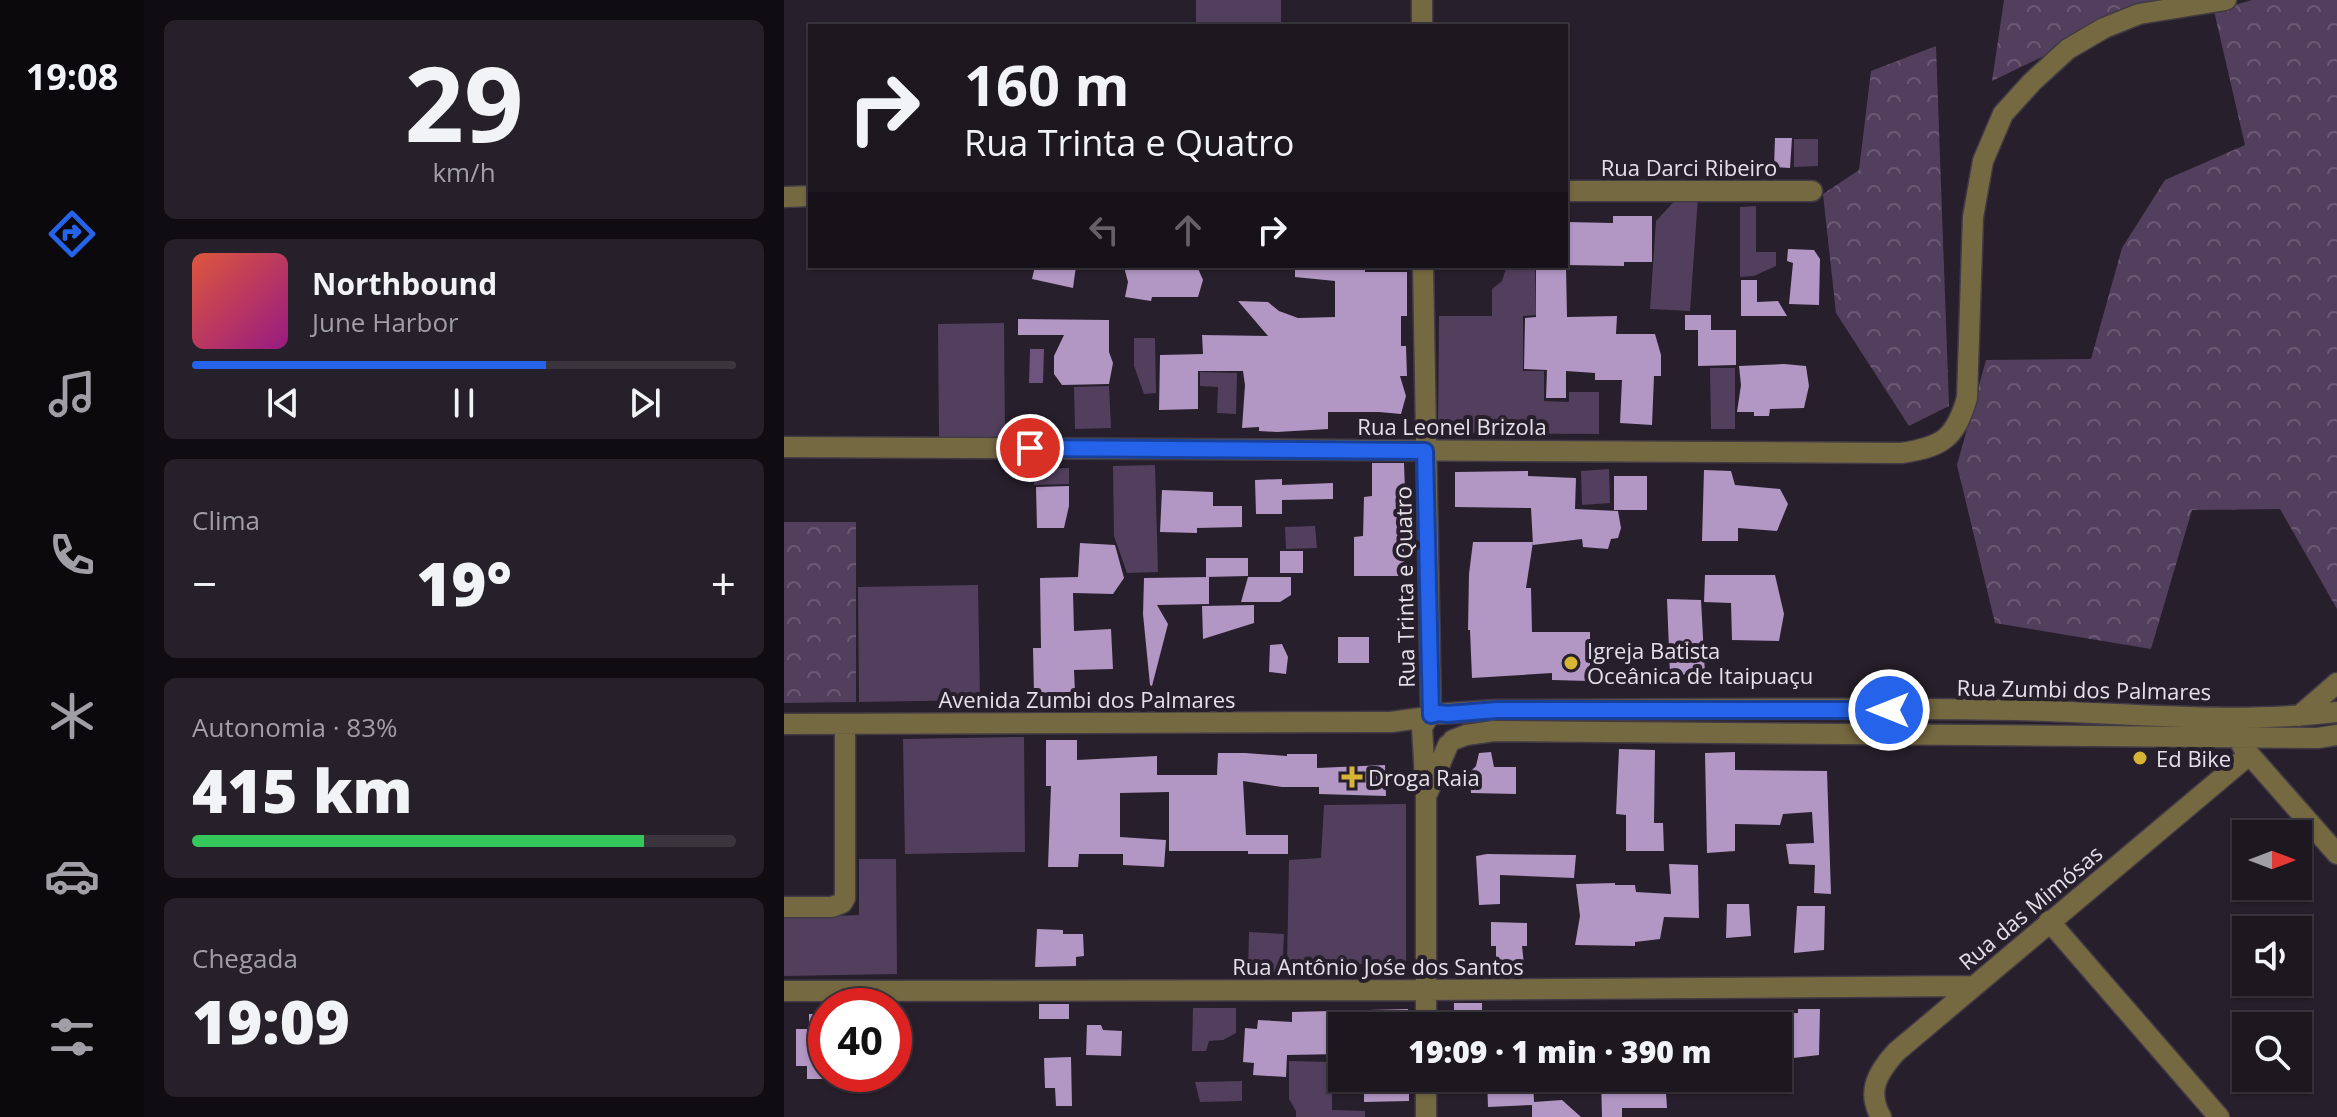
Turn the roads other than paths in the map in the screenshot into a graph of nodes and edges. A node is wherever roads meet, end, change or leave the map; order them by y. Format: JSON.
{"nodes":[{"id":1,"x":1422,"y":0,"type":"edge"},
{"id":2,"x":2226,"y":0,"type":"edge"},
{"id":3,"x":1422,"y":24,"type":"edge"},
{"id":4,"x":1568,"y":191,"type":"edge"},
{"id":5,"x":1812,"y":191,"type":"dead end"},
{"id":6,"x":808,"y":196,"type":"edge"},
{"id":7,"x":784,"y":197,"type":"edge"},
{"id":8,"x":1423,"y":268,"type":"edge"},
{"id":9,"x":784,"y":447,"type":"edge"},
{"id":10,"x":1425,"y":451,"type":"junction"},
{"id":11,"x":2337,"y":683,"type":"edge"},
{"id":12,"x":2337,"y":712,"type":"edge"},
{"id":13,"x":2299,"y":716,"type":"junction"},
{"id":14,"x":1430,"y":723,"type":"junction"},
{"id":15,"x":784,"y":724,"type":"edge"},
{"id":16,"x":845,"y":724,"type":"junction"},
{"id":17,"x":2231,"y":726,"type":"junction"},
{"id":18,"x":2337,"y":735,"type":"edge"},
{"id":19,"x":1451,"y":742,"type":"junction"},
{"id":20,"x":2249,"y":755,"type":"junction"},
{"id":21,"x":1426,"y":795,"type":"junction"},
{"id":22,"x":2337,"y":854,"type":"edge"},
{"id":23,"x":784,"y":907,"type":"edge"},
{"id":24,"x":2049,"y":921,"type":"junction"},
{"id":25,"x":1972,"y":986,"type":"junction"},
{"id":26,"x":1425,"y":990,"type":"junction"},
{"id":27,"x":784,"y":991,"type":"edge"},
{"id":28,"x":1426,"y":1012,"type":"edge"},
{"id":29,"x":1426,"y":1092,"type":"edge"},
{"id":30,"x":1880,"y":1116,"type":"edge"},
{"id":31,"x":1426,"y":1117,"type":"edge"},
{"id":32,"x":2219,"y":1117,"type":"edge"}],
"edges":[{"from":1,"to":3,"type":"street"},
{"from":2,"to":10,"type":"street","name":"Rua Leonel Brizola"},
{"from":4,"to":5,"type":"street","name":"Rua Darci Ribeiro"},
{"from":6,"to":7,"type":"street"},
{"from":8,"to":10,"type":"street","name":"Rua Trinta e Quatro"},
{"from":9,"to":10,"type":"street","name":"Rua Leonel Brizola"},
{"from":10,"to":14,"type":"street","name":"Rua Trinta e Quatro"},
{"from":11,"to":13,"type":"street"},
{"from":12,"to":13,"type":"street","name":"Rua Zumbi dos Palmares"},
{"from":13,"to":17,"type":"street","name":"Rua Zumbi dos Palmares"},
{"from":14,"to":16,"type":"street","name":"Avenida Zumbi dos Palmares"},
{"from":14,"to":17,"type":"street","name":"Rua Zumbi dos Palmares"},
{"from":14,"to":19,"type":"street","name":"Avenida Zumbi dos Palmares"},
{"from":14,"to":19,"type":"street"},
{"from":14,"to":21,"type":"street"},
{"from":15,"to":16,"type":"street","name":"Avenida Zumbi dos Palmares"},
{"from":16,"to":23,"type":"street"},
{"from":17,"to":18,"type":"street"},
{"from":17,"to":19,"type":"street","name":"Rua Zumbi dos Palmares"},
{"from":17,"to":20,"type":"street"},
{"from":19,"to":21,"type":"street"},
{"from":20,"to":22,"type":"street"},
{"from":20,"to":24,"type":"street","name":"Rua das Mimósas"},
{"from":21,"to":26,"type":"street"},
{"from":24,"to":25,"type":"street","name":"Rua das Mimósas"},
{"from":24,"to":32,"type":"street"},
{"from":25,"to":26,"type":"street","name":"Rua Antônio Jośe dos Santos"},
{"from":25,"to":30,"type":"street","name":"Rua das Mimósas"},
{"from":26,"to":27,"type":"street","name":"Rua Antônio Jośe dos Santos"},
{"from":26,"to":28,"type":"street"},
{"from":29,"to":31,"type":"street"}]}
